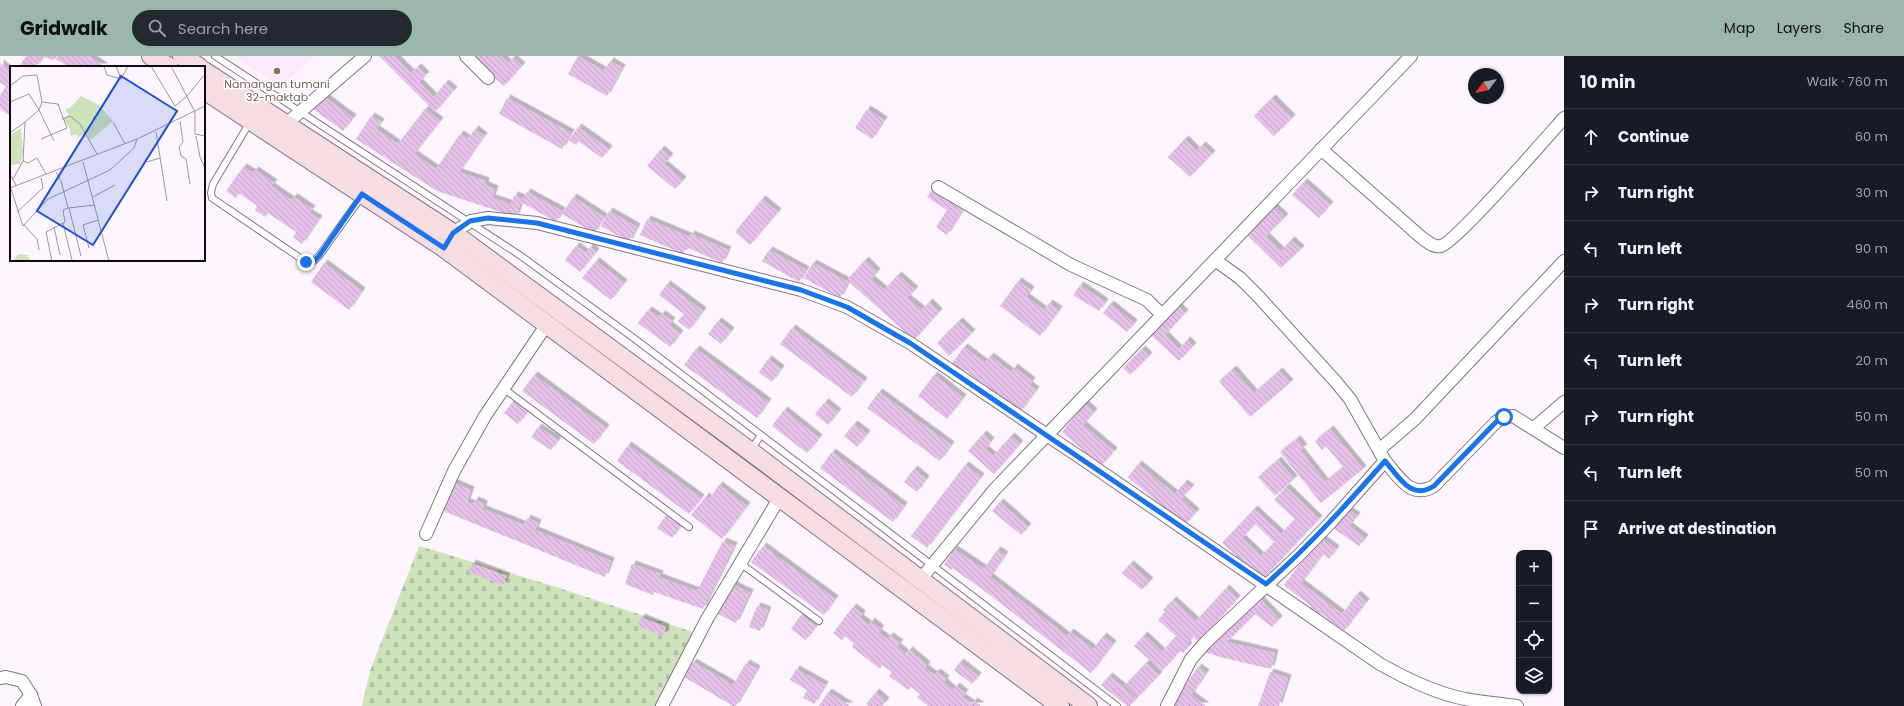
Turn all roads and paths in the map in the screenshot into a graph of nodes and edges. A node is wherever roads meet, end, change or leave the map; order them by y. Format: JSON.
{"nodes":[{"id":1,"x":152,"y":56,"type":"edge"},
{"id":2,"x":182,"y":56,"type":"edge"},
{"id":3,"x":215,"y":56,"type":"edge"},
{"id":4,"x":365,"y":56,"type":"edge"},
{"id":5,"x":466,"y":56,"type":"edge"},
{"id":6,"x":1411,"y":56,"type":"edge"},
{"id":7,"x":167,"y":66,"type":"edge"},
{"id":8,"x":197,"y":66,"type":"edge"},
{"id":9,"x":205,"y":72,"type":"edge"},
{"id":10,"x":488,"y":78,"type":"dead end"},
{"id":11,"x":205,"y":91,"type":"edge"},
{"id":12,"x":302,"y":111,"type":"junction"},
{"id":13,"x":1564,"y":118,"type":"edge"},
{"id":14,"x":250,"y":121,"type":"junction"},
{"id":15,"x":286,"y":124,"type":"junction"},
{"id":16,"x":1321,"y":149,"type":"junction"},
{"id":17,"x":938,"y":187,"type":"dead end"},
{"id":18,"x":362,"y":194,"type":"junction"},
{"id":19,"x":470,"y":221,"type":"junction"},
{"id":20,"x":449,"y":241,"type":"junction"},
{"id":21,"x":1216,"y":260,"type":"junction"},
{"id":22,"x":1564,"y":261,"type":"edge"},
{"id":23,"x":1162,"y":315,"type":"junction"},
{"id":24,"x":547,"y":324,"type":"junction"},
{"id":25,"x":503,"y":388,"type":"junction"},
{"id":26,"x":1564,"y":402,"type":"edge"},
{"id":27,"x":1534,"y":428,"type":"junction"},
{"id":28,"x":761,"y":435,"type":"junction"},
{"id":29,"x":1046,"y":435,"type":"junction"},
{"id":30,"x":1564,"y":448,"type":"edge"},
{"id":31,"x":1379,"y":450,"type":"junction"},
{"id":32,"x":750,"y":451,"type":"junction"},
{"id":33,"x":1385,"y":461,"type":"junction"},
{"id":34,"x":780,"y":497,"type":"junction"},
{"id":35,"x":690,"y":527,"type":"dead end"},
{"id":36,"x":426,"y":534,"type":"dead end"},
{"id":37,"x":740,"y":563,"type":"junction"},
{"id":38,"x":932,"y":565,"type":"junction"},
{"id":39,"x":920,"y":580,"type":"junction"},
{"id":40,"x":1266,"y":584,"type":"junction"},
{"id":41,"x":819,"y":621,"type":"dead end"},
{"id":42,"x":0,"y":678,"type":"edge"},
{"id":43,"x":33,"y":700,"type":"edge"},
{"id":44,"x":22,"y":706,"type":"edge"},
{"id":45,"x":662,"y":706,"type":"edge"},
{"id":46,"x":1060,"y":706,"type":"edge"},
{"id":47,"x":1088,"y":706,"type":"edge"},
{"id":48,"x":1117,"y":706,"type":"edge"},
{"id":49,"x":1166,"y":706,"type":"edge"},
{"id":50,"x":1517,"y":706,"type":"edge"}],
"edges":[{"from":1,"to":7,"type":"main road"},
{"from":2,"to":8,"type":"main road"},
{"from":3,"to":12,"type":"lane"},
{"from":4,"to":12,"type":"street"},
{"from":5,"to":10,"type":"street"},
{"from":6,"to":16,"type":"street"},
{"from":9,"to":15,"type":"main road"},
{"from":11,"to":14,"type":"main road"},
{"from":12,"to":15,"type":"street"},
{"from":12,"to":19,"type":"lane"},
{"from":13,"to":16,"type":"street"},
{"from":14,"to":18,"type":"main road"},
{"from":14,"to":18,"type":"lane"},
{"from":15,"to":20,"type":"main road"},
{"from":16,"to":21,"type":"street"},
{"from":17,"to":23,"type":"street"},
{"from":18,"to":20,"type":"main road"},
{"from":19,"to":20,"type":"street"},
{"from":19,"to":28,"type":"lane"},
{"from":19,"to":29,"type":"street"},
{"from":20,"to":24,"type":"main road"},
{"from":20,"to":32,"type":"main road"},
{"from":21,"to":23,"type":"street"},
{"from":21,"to":31,"type":"street"},
{"from":22,"to":31,"type":"street"},
{"from":23,"to":29,"type":"street"},
{"from":24,"to":25,"type":"street"},
{"from":24,"to":34,"type":"main road"},
{"from":25,"to":35,"type":"lane"},
{"from":25,"to":36,"type":"street"},
{"from":26,"to":27,"type":"street"},
{"from":27,"to":30,"type":"street"},
{"from":27,"to":33,"type":"street"},
{"from":28,"to":32,"type":"lane"},
{"from":28,"to":38,"type":"lane"},
{"from":29,"to":38,"type":"street"},
{"from":29,"to":40,"type":"street"},
{"from":31,"to":33,"type":"street"},
{"from":32,"to":39,"type":"main road"},
{"from":33,"to":40,"type":"street"},
{"from":34,"to":37,"type":"street"},
{"from":34,"to":46,"type":"main road"},
{"from":37,"to":41,"type":"lane"},
{"from":37,"to":45,"type":"street"},
{"from":38,"to":39,"type":"street"},
{"from":38,"to":48,"type":"lane"},
{"from":39,"to":47,"type":"main road"},
{"from":40,"to":49,"type":"street"},
{"from":40,"to":50,"type":"street"},
{"from":42,"to":43,"type":"street"},
{"from":43,"to":44,"type":"street"}]}
